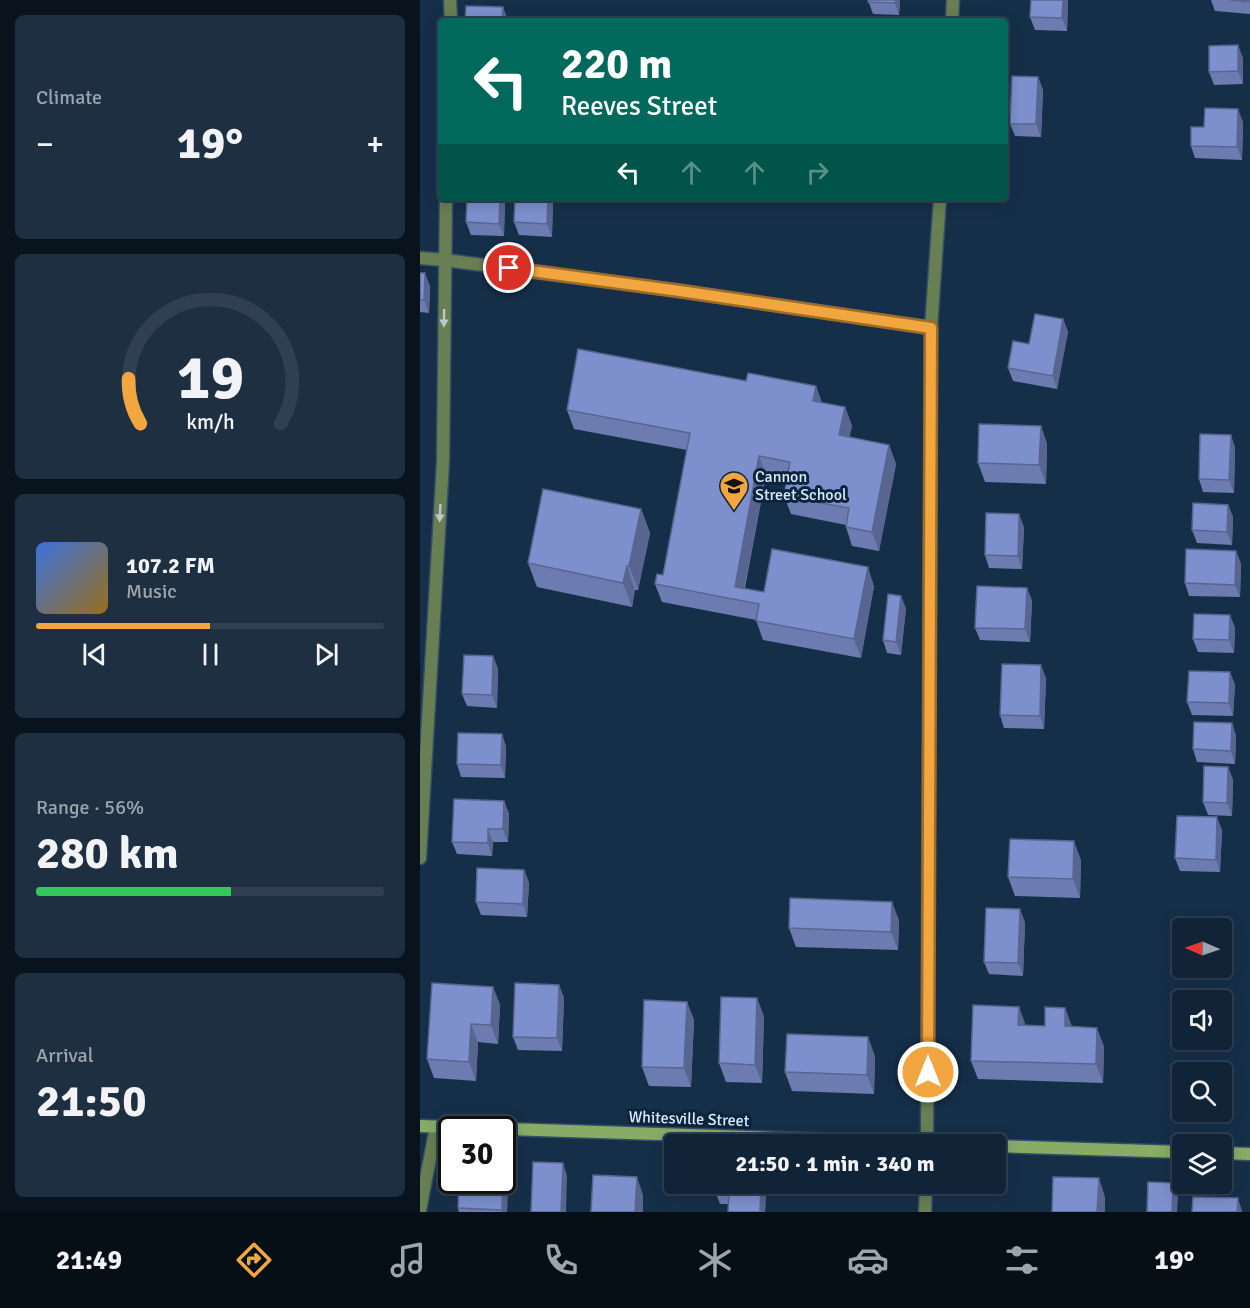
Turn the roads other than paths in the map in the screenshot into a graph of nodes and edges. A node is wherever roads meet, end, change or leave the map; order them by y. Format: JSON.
{"nodes":[{"id":1,"x":450,"y":0,"type":"edge"},
{"id":2,"x":953,"y":0,"type":"edge"},
{"id":3,"x":451,"y":18,"type":"edge"},
{"id":4,"x":952,"y":18,"type":"edge"},
{"id":5,"x":446,"y":201,"type":"edge"},
{"id":6,"x":940,"y":201,"type":"edge"},
{"id":7,"x":420,"y":258,"type":"edge"},
{"id":8,"x":445,"y":260,"type":"junction"},
{"id":9,"x":931,"y":328,"type":"junction"},
{"id":10,"x":420,"y":858,"type":"edge"},
{"id":11,"x":420,"y":1126,"type":"edge"},
{"id":12,"x":436,"y":1127,"type":"junction"},
{"id":13,"x":927,"y":1134,"type":"edge"},
{"id":14,"x":664,"y":1135,"type":"edge"},
{"id":15,"x":1006,"y":1146,"type":"edge"},
{"id":16,"x":1172,"y":1152,"type":"edge"},
{"id":17,"x":1232,"y":1154,"type":"edge"},
{"id":18,"x":1250,"y":1154,"type":"edge"},
{"id":19,"x":926,"y":1194,"type":"edge"},
{"id":20,"x":420,"y":1210,"type":"edge"},
{"id":21,"x":925,"y":1212,"type":"edge"}],
"edges":[{"from":1,"to":3,"type":"street"},
{"from":2,"to":4,"type":"street"},
{"from":5,"to":8,"type":"street"},
{"from":6,"to":9,"type":"street"},
{"from":7,"to":8,"type":"street"},
{"from":8,"to":9,"type":"street"},
{"from":8,"to":10,"type":"street","one_way":true},
{"from":9,"to":13,"type":"street"},
{"from":11,"to":12,"type":"main road","name":"Whitesville Street"},
{"from":12,"to":14,"type":"main road","name":"Whitesville Street"},
{"from":12,"to":20,"type":"street"},
{"from":15,"to":16,"type":"main road"},
{"from":17,"to":18,"type":"main road"},
{"from":19,"to":21,"type":"street"}]}
